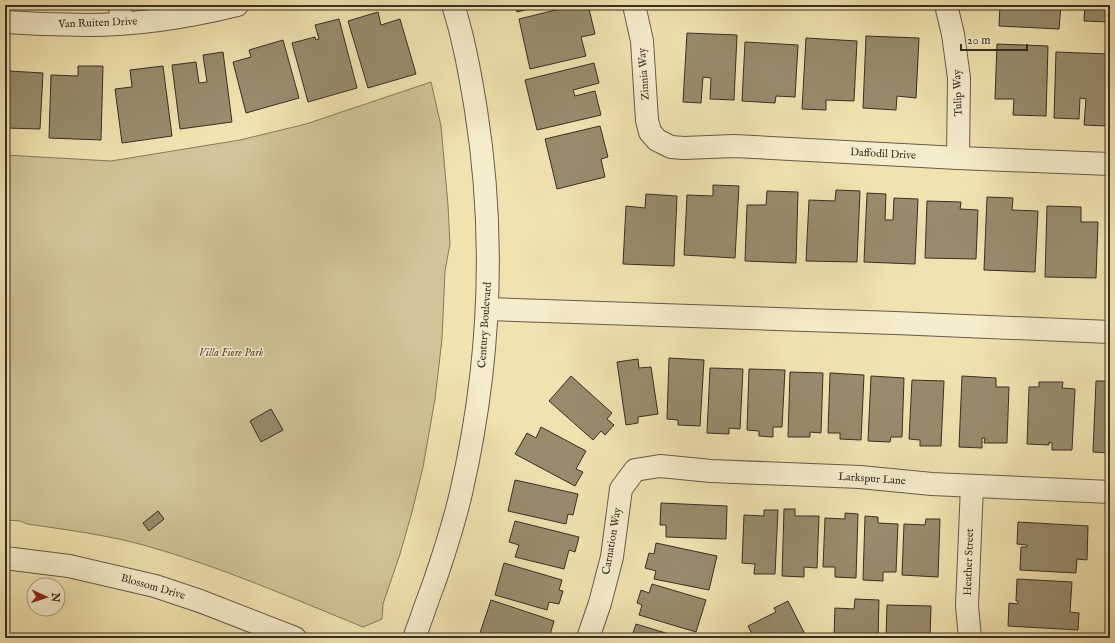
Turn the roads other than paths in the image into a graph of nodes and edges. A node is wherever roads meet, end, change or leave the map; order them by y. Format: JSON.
{"nodes":[{"id":1,"x":237,"y":5,"type":"edge"},
{"id":2,"x":454,"y":5,"type":"edge"},
{"id":3,"x":634,"y":5,"type":"edge"},
{"id":4,"x":946,"y":5,"type":"edge"},
{"id":5,"x":121,"y":14,"type":"edge"},
{"id":6,"x":5,"y":22,"type":"edge"},
{"id":7,"x":657,"y":140,"type":"joint"},
{"id":8,"x":958,"y":158,"type":"junction"},
{"id":9,"x":1110,"y":164,"type":"edge"},
{"id":10,"x":487,"y":309,"type":"junction"},
{"id":11,"x":1110,"y":332,"type":"edge"},
{"id":12,"x":635,"y":470,"type":"joint"},
{"id":13,"x":972,"y":486,"type":"junction"},
{"id":14,"x":1110,"y":492,"type":"edge"},
{"id":15,"x":5,"y":558,"type":"edge"},
{"id":16,"x":295,"y":638,"type":"edge"},
{"id":17,"x":414,"y":638,"type":"edge"},
{"id":18,"x":588,"y":638,"type":"edge"},
{"id":19,"x":970,"y":638,"type":"edge"}],
"edges":[{"from":1,"to":5,"type":"street","name":"Van Ruiten Drive"},
{"from":2,"to":10,"type":"street","name":"Century Boulevard"},
{"from":3,"to":7,"type":"street","name":"Zinnia Way"},
{"from":4,"to":8,"type":"street","name":"Tulip Way"},
{"from":5,"to":6,"type":"street","name":"Van Ruiten Drive"},
{"from":7,"to":8,"type":"street","name":"Daffodil Drive"},
{"from":8,"to":9,"type":"street","name":"Daffodil Drive"},
{"from":10,"to":11,"type":"street"},
{"from":10,"to":17,"type":"street","name":"Century Boulevard"},
{"from":12,"to":13,"type":"street","name":"Larkspur Lane"},
{"from":12,"to":18,"type":"street","name":"Carnation Way"},
{"from":13,"to":14,"type":"street","name":"Larkspur Lane"},
{"from":13,"to":19,"type":"street","name":"Heather Street"},
{"from":15,"to":16,"type":"street","name":"Blossom Drive"}]}
